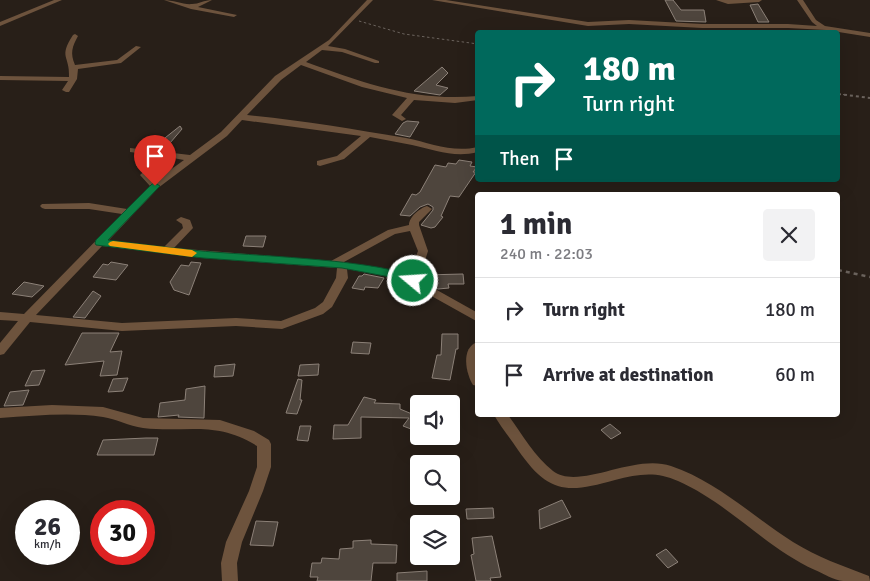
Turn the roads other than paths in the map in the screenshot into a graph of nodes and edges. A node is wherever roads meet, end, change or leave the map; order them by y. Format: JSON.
{"nodes":[{"id":1,"x":59,"y":0,"type":"edge"},
{"id":2,"x":167,"y":0,"type":"edge"},
{"id":3,"x":209,"y":0,"type":"edge"},
{"id":4,"x":370,"y":0,"type":"edge"},
{"id":5,"x":435,"y":0,"type":"edge"},
{"id":6,"x":719,"y":0,"type":"edge"},
{"id":7,"x":759,"y":0,"type":"edge"},
{"id":8,"x":800,"y":0,"type":"edge"},
{"id":9,"x":191,"y":7,"type":"junction"},
{"id":10,"x":234,"y":15,"type":"dead end"},
{"id":11,"x":0,"y":24,"type":"edge"},
{"id":12,"x":824,"y":29,"type":"junction"},
{"id":13,"x":833,"y":30,"type":"edge"},
{"id":14,"x":840,"y":31,"type":"edge"},
{"id":15,"x":870,"y":34,"type":"edge"},
{"id":16,"x":75,"y":36,"type":"dead end"},
{"id":17,"x":138,"y":47,"type":"dead end"},
{"id":18,"x":322,"y":48,"type":"junction"},
{"id":19,"x":299,"y":62,"type":"junction"},
{"id":20,"x":377,"y":62,"type":"dead end"},
{"id":21,"x":73,"y":69,"type":"junction"},
{"id":22,"x":0,"y":78,"type":"edge"},
{"id":23,"x":73,"y":79,"type":"junction"},
{"id":24,"x":66,"y":90,"type":"dead end"},
{"id":25,"x":412,"y":96,"type":"junction"},
{"id":26,"x":475,"y":98,"type":"edge"},
{"id":27,"x":240,"y":117,"type":"junction"},
{"id":28,"x":402,"y":119,"type":"dead end"},
{"id":29,"x":367,"y":135,"type":"junction"},
{"id":30,"x":475,"y":149,"type":"edge"},
{"id":31,"x":133,"y":150,"type":"dead end"},
{"id":32,"x":174,"y":155,"type":"junction"},
{"id":33,"x":192,"y":158,"type":"junction"},
{"id":34,"x":320,"y":164,"type":"dead end"},
{"id":35,"x":155,"y":186,"type":"junction"},
{"id":36,"x":45,"y":206,"type":"dead end"},
{"id":37,"x":427,"y":209,"type":"dead end"},
{"id":38,"x":129,"y":212,"type":"junction"},
{"id":39,"x":181,"y":220,"type":"dead end"},
{"id":40,"x":413,"y":227,"type":"junction"},
{"id":41,"x":100,"y":243,"type":"junction"},
{"id":42,"x":166,"y":250,"type":"junction"},
{"id":43,"x":337,"y":265,"type":"junction"},
{"id":44,"x":413,"y":281,"type":"junction"},
{"id":45,"x":0,"y":316,"type":"edge"},
{"id":46,"x":475,"y":316,"type":"edge"},
{"id":47,"x":26,"y":319,"type":"junction"},
{"id":48,"x":0,"y":351,"type":"edge"},
{"id":49,"x":475,"y":352,"type":"edge"},
{"id":50,"x":475,"y":378,"type":"edge"},
{"id":51,"x":0,"y":413,"type":"edge"},
{"id":52,"x":502,"y":417,"type":"edge"},
{"id":53,"x":230,"y":581,"type":"edge"},
{"id":54,"x":863,"y":581,"type":"edge"}],
"edges":[{"from":1,"to":11,"type":"street"},
{"from":2,"to":9,"type":"street"},
{"from":3,"to":9,"type":"street"},
{"from":4,"to":18,"type":"street"},
{"from":5,"to":12,"type":"street"},
{"from":6,"to":7,"type":"street"},
{"from":8,"to":12,"type":"street"},
{"from":9,"to":10,"type":"street"},
{"from":12,"to":13,"type":"street"},
{"from":14,"to":15,"type":"street"},
{"from":16,"to":21,"type":"street"},
{"from":17,"to":21,"type":"street"},
{"from":18,"to":19,"type":"street"},
{"from":18,"to":20,"type":"street"},
{"from":19,"to":25,"type":"street"},
{"from":19,"to":27,"type":"street"},
{"from":21,"to":23,"type":"street"},
{"from":22,"to":23,"type":"street"},
{"from":23,"to":24,"type":"street"},
{"from":25,"to":26,"type":"street"},
{"from":25,"to":28,"type":"street"},
{"from":27,"to":29,"type":"street"},
{"from":27,"to":33,"type":"street"},
{"from":29,"to":30,"type":"street"},
{"from":29,"to":34,"type":"street"},
{"from":31,"to":32,"type":"street"},
{"from":32,"to":33,"type":"street"},
{"from":32,"to":35,"type":"street"},
{"from":33,"to":35,"type":"street"},
{"from":35,"to":38,"type":"street"},
{"from":36,"to":38,"type":"street"},
{"from":37,"to":40,"type":"street"},
{"from":38,"to":41,"type":"street"},
{"from":39,"to":42,"type":"street"},
{"from":40,"to":43,"type":"street"},
{"from":40,"to":44,"type":"street"},
{"from":41,"to":42,"type":"street"},
{"from":41,"to":47,"type":"street"},
{"from":42,"to":43,"type":"street"},
{"from":43,"to":44,"type":"street"},
{"from":43,"to":47,"type":"street"},
{"from":44,"to":46,"type":"street"},
{"from":45,"to":47,"type":"street"},
{"from":47,"to":48,"type":"street"},
{"from":49,"to":50,"type":"street"},
{"from":51,"to":53,"type":"street"},
{"from":52,"to":54,"type":"street"}]}
